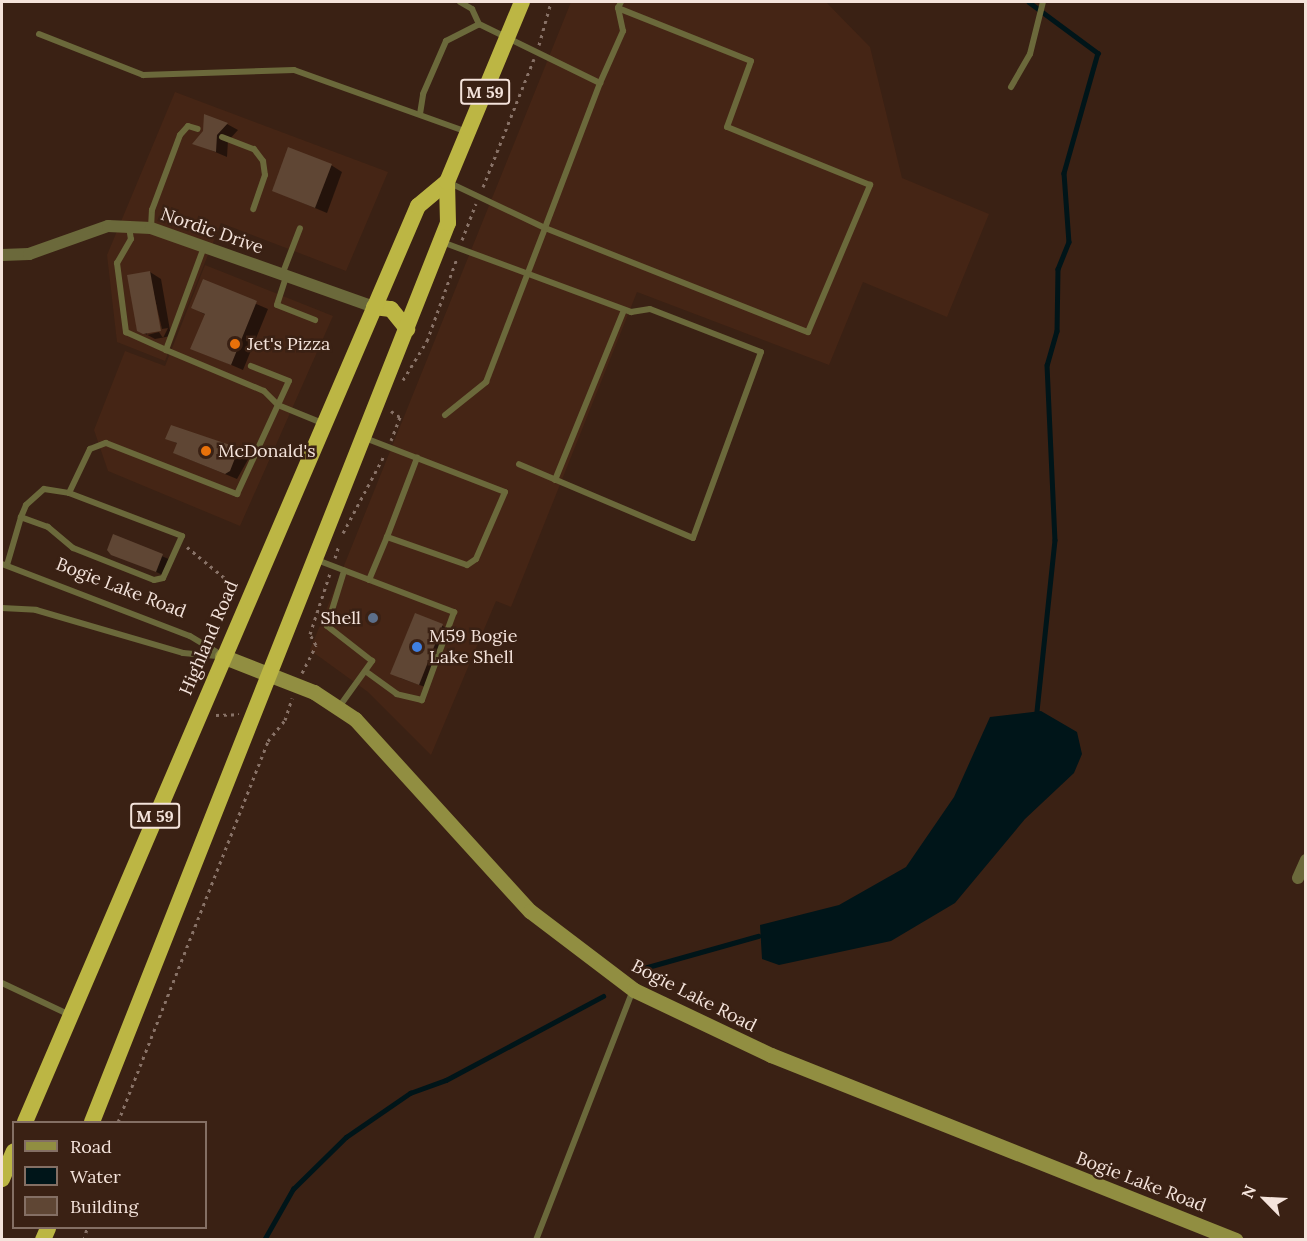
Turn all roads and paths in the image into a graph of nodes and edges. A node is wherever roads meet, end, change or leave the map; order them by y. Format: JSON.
{"nodes":[{"id":1,"x":460,"y":2,"type":"edge"},
{"id":2,"x":522,"y":2,"type":"edge"},
{"id":3,"x":551,"y":2,"type":"edge"},
{"id":4,"x":1043,"y":2,"type":"edge"},
{"id":5,"x":620,"y":5,"type":"edge"},
{"id":6,"x":479,"y":24,"type":"junction"},
{"id":7,"x":39,"y":34,"type":"dead end"},
{"id":8,"x":507,"y":38,"type":"junction"},
{"id":9,"x":537,"y":51,"type":"junction"},
{"id":10,"x":600,"y":83,"type":"junction"},
{"id":11,"x":1011,"y":87,"type":"dead end"},
{"id":12,"x":420,"y":114,"type":"junction"},
{"id":13,"x":198,"y":129,"type":"dead end"},
{"id":14,"x":467,"y":132,"type":"junction"},
{"id":15,"x":222,"y":137,"type":"dead end"},
{"id":16,"x":447,"y":182,"type":"junction"},
{"id":17,"x":480,"y":195,"type":"junction"},
{"id":18,"x":253,"y":209,"type":"dead end"},
{"id":19,"x":129,"y":226,"type":"junction"},
{"id":20,"x":151,"y":228,"type":"junction"},
{"id":21,"x":300,"y":228,"type":"dead end"},
{"id":22,"x":545,"y":228,"type":"junction"},
{"id":23,"x":441,"y":242,"type":"junction"},
{"id":24,"x":205,"y":246,"type":"junction"},
{"id":25,"x":459,"y":249,"type":"junction"},
{"id":26,"x":2,"y":255,"type":"edge"},
{"id":27,"x":529,"y":275,"type":"junction"},
{"id":28,"x":284,"y":276,"type":"junction"},
{"id":29,"x":374,"y":307,"type":"junction"},
{"id":30,"x":624,"y":310,"type":"junction"},
{"id":31,"x":315,"y":320,"type":"dead end"},
{"id":32,"x":407,"y":329,"type":"junction"},
{"id":33,"x":166,"y":350,"type":"junction"},
{"id":34,"x":251,"y":366,"type":"dead end"},
{"id":35,"x":401,"y":384,"type":"dead end"},
{"id":36,"x":393,"y":403,"type":"dead end"},
{"id":37,"x":278,"y":405,"type":"junction"},
{"id":38,"x":445,"y":416,"type":"dead end"},
{"id":39,"x":323,"y":423,"type":"junction"},
{"id":40,"x":365,"y":438,"type":"junction"},
{"id":41,"x":388,"y":447,"type":"junction"},
{"id":42,"x":417,"y":458,"type":"junction"},
{"id":43,"x":519,"y":464,"type":"dead end"},
{"id":44,"x":555,"y":480,"type":"junction"},
{"id":45,"x":69,"y":493,"type":"junction"},
{"id":46,"x":21,"y":517,"type":"junction"},
{"id":47,"x":387,"y":537,"type":"junction"},
{"id":48,"x":179,"y":544,"type":"junction"},
{"id":49,"x":325,"y":563,"type":"junction"},
{"id":50,"x":4,"y":565,"type":"edge"},
{"id":51,"x":344,"y":571,"type":"junction"},
{"id":52,"x":226,"y":579,"type":"dead end"},
{"id":53,"x":369,"y":580,"type":"junction"},
{"id":54,"x":2,"y":608,"type":"edge"},
{"id":55,"x":222,"y":656,"type":"junction"},
{"id":56,"x":306,"y":662,"type":"dead end"},
{"id":57,"x":365,"y":671,"type":"junction"},
{"id":58,"x":272,"y":676,"type":"junction"},
{"id":59,"x":339,"y":707,"type":"junction"},
{"id":60,"x":208,"y":713,"type":"dead end"},
{"id":61,"x":246,"y":716,"type":"dead end"},
{"id":62,"x":285,"y":716,"type":"dead end"},
{"id":63,"x":1305,"y":860,"type":"edge"},
{"id":64,"x":1298,"y":878,"type":"dead end"},
{"id":65,"x":2,"y":983,"type":"edge"},
{"id":66,"x":633,"y":990,"type":"junction"},
{"id":67,"x":70,"y":1015,"type":"junction"},
{"id":68,"x":26,"y":1121,"type":"edge"},
{"id":69,"x":92,"y":1121,"type":"edge"},
{"id":70,"x":118,"y":1121,"type":"edge"},
{"id":71,"x":12,"y":1156,"type":"edge"},
{"id":72,"x":2,"y":1179,"type":"edge"},
{"id":73,"x":536,"y":1239,"type":"edge"},
{"id":74,"x":1236,"y":1239,"type":"edge"}],
"edges":[{"from":1,"to":6,"type":"lane"},
{"from":2,"to":8,"type":"highway","name":"Highland Road","number":"M 59"},
{"from":3,"to":9,"type":"path"},
{"from":4,"to":11,"type":"lane"},
{"from":5,"to":10,"type":"lane"},
{"from":5,"to":22,"type":"lane"},
{"from":6,"to":8,"type":"lane"},
{"from":6,"to":12,"type":"lane"},
{"from":7,"to":12,"type":"lane"},
{"from":8,"to":9,"type":"lane"},
{"from":8,"to":14,"type":"highway","name":"Highland Road","number":"M 59"},
{"from":9,"to":10,"type":"lane"},
{"from":9,"to":17,"type":"path"},
{"from":10,"to":22,"type":"lane"},
{"from":12,"to":14,"type":"lane"},
{"from":13,"to":20,"type":"lane"},
{"from":14,"to":16,"type":"highway","name":"Highland Road","number":"M 59"},
{"from":15,"to":18,"type":"lane"},
{"from":16,"to":17,"type":"lane"},
{"from":16,"to":23,"type":"highway","name":"Highland Road","number":"M 59"},
{"from":16,"to":29,"type":"highway","name":"Highland Road","number":"M 59"},
{"from":17,"to":22,"type":"lane"},
{"from":17,"to":25,"type":"path"},
{"from":19,"to":20,"type":"street","name":"Nordic Drive"},
{"from":19,"to":26,"type":"street","name":"Nordic Drive"},
{"from":19,"to":33,"type":"lane"},
{"from":20,"to":24,"type":"street","name":"Nordic Drive"},
{"from":21,"to":28,"type":"lane"},
{"from":22,"to":27,"type":"lane"},
{"from":23,"to":25,"type":"lane"},
{"from":23,"to":32,"type":"highway","name":"Highland Road","number":"M 59"},
{"from":24,"to":28,"type":"street","name":"Nordic Drive"},
{"from":24,"to":33,"type":"lane"},
{"from":25,"to":27,"type":"lane"},
{"from":25,"to":35,"type":"path"},
{"from":27,"to":30,"type":"lane"},
{"from":27,"to":38,"type":"lane"},
{"from":28,"to":29,"type":"street","name":"Nordic Drive"},
{"from":28,"to":31,"type":"lane"},
{"from":29,"to":32,"type":"highway"},
{"from":29,"to":39,"type":"highway","name":"Highland Road","number":"M 59"},
{"from":30,"to":44,"type":"lane"},
{"from":30,"to":44,"type":"lane"},
{"from":32,"to":40,"type":"highway","name":"Highland Road","number":"M 59"},
{"from":33,"to":37,"type":"lane"},
{"from":34,"to":37,"type":"lane"},
{"from":36,"to":41,"type":"path"},
{"from":37,"to":39,"type":"lane"},
{"from":37,"to":45,"type":"lane"},
{"from":39,"to":55,"type":"highway","name":"Highland Road","number":"M 59"},
{"from":40,"to":41,"type":"lane"},
{"from":40,"to":49,"type":"highway","name":"Highland Road","number":"M 59"},
{"from":41,"to":42,"type":"lane"},
{"from":41,"to":49,"type":"path"},
{"from":42,"to":47,"type":"lane"},
{"from":42,"to":47,"type":"lane"},
{"from":43,"to":44,"type":"lane"},
{"from":45,"to":46,"type":"lane"},
{"from":45,"to":48,"type":"lane"},
{"from":46,"to":48,"type":"lane"},
{"from":46,"to":50,"type":"lane"},
{"from":47,"to":53,"type":"lane"},
{"from":48,"to":52,"type":"path"},
{"from":49,"to":51,"type":"lane"},
{"from":49,"to":56,"type":"path"},
{"from":49,"to":58,"type":"highway","name":"Highland Road","number":"M 59"},
{"from":50,"to":55,"type":"lane","name":"Bogie Lake Road"},
{"from":51,"to":53,"type":"lane"},
{"from":51,"to":57,"type":"lane"},
{"from":53,"to":57,"type":"lane"},
{"from":54,"to":55,"type":"lane","name":"Bogie Lake Road"},
{"from":55,"to":58,"type":"main road","name":"Bogie Lake Road"},
{"from":55,"to":67,"type":"highway","name":"Highland Road","number":"M 59"},
{"from":57,"to":59,"type":"lane"},
{"from":58,"to":59,"type":"main road","name":"Bogie Lake Road"},
{"from":58,"to":69,"type":"highway","name":"Highland Road","number":"M 59"},
{"from":59,"to":66,"type":"main road","name":"Bogie Lake Road"},
{"from":60,"to":61,"type":"path"},
{"from":62,"to":70,"type":"path"},
{"from":63,"to":64,"type":"street"},
{"from":65,"to":67,"type":"lane"},
{"from":66,"to":73,"type":"lane"},
{"from":66,"to":74,"type":"main road","name":"Bogie Lake Road"},
{"from":67,"to":68,"type":"highway","name":"Highland Road","number":"M 59"},
{"from":71,"to":72,"type":"highway"}]}
